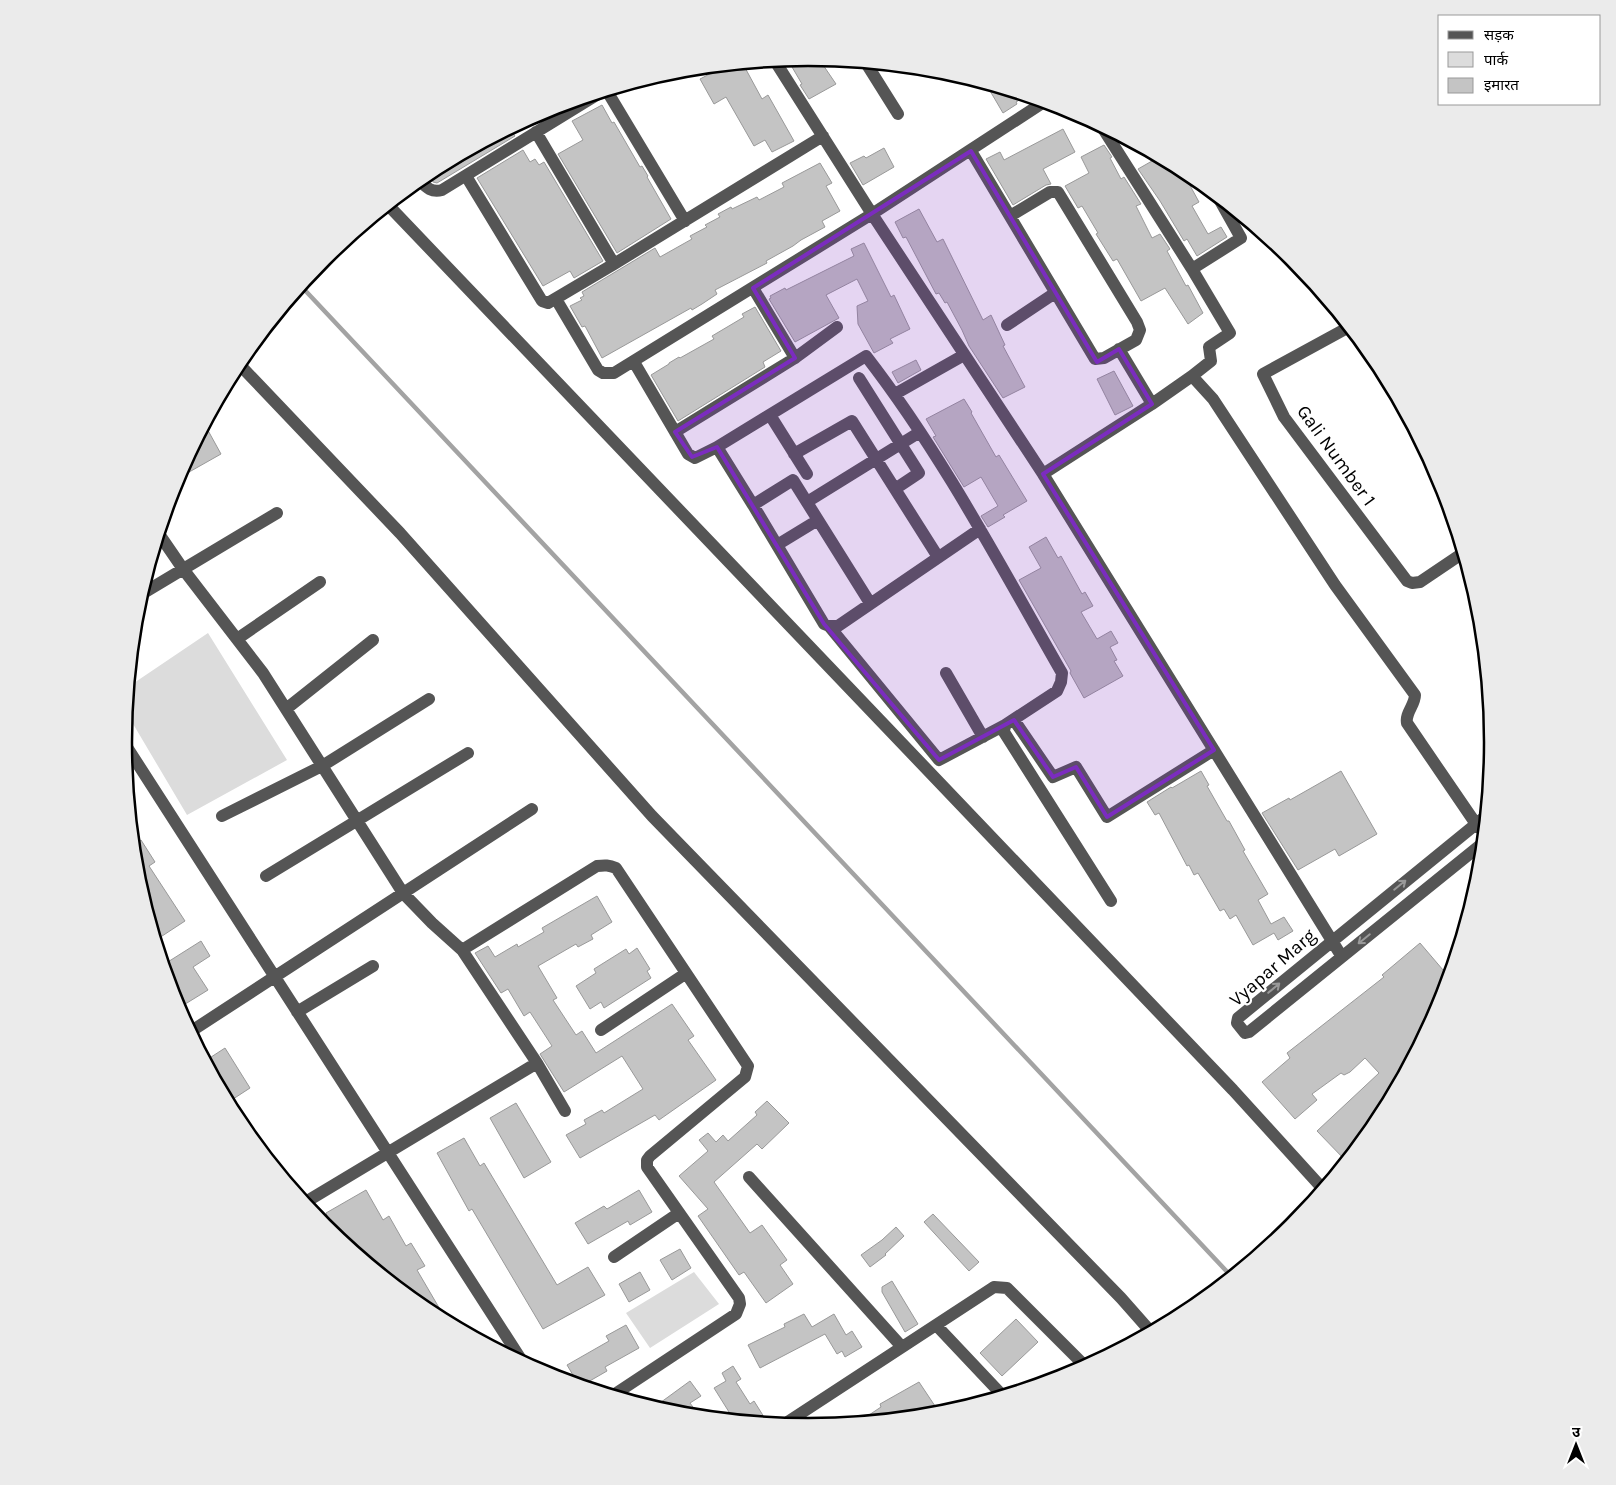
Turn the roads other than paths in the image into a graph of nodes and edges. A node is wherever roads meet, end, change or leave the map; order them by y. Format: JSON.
{"nodes":[{"id":1,"x":779,"y":67,"type":"edge"},
{"id":2,"x":870,"y":70,"type":"edge"},
{"id":3,"x":610,"y":96,"type":"edge"},
{"id":4,"x":1037,"y":107,"type":"edge"},
{"id":5,"x":576,"y":108,"type":"edge"},
{"id":6,"x":898,"y":114,"type":"dead end"},
{"id":7,"x":536,"y":132,"type":"junction"},
{"id":8,"x":823,"y":136,"type":"junction"},
{"id":9,"x":1108,"y":137,"type":"edge"},
{"id":10,"x":971,"y":151,"type":"junction"},
{"id":11,"x":466,"y":176,"type":"junction"},
{"id":12,"x":425,"y":185,"type":"edge"},
{"id":13,"x":392,"y":209,"type":"edge"},
{"id":14,"x":1226,"y":211,"type":"edge"},
{"id":15,"x":872,"y":214,"type":"junction"},
{"id":16,"x":1010,"y":216,"type":"junction"},
{"id":17,"x":685,"y":221,"type":"junction"},
{"id":18,"x":614,"y":264,"type":"junction"},
{"id":19,"x":1192,"y":269,"type":"junction"},
{"id":20,"x":753,"y":288,"type":"junction"},
{"id":21,"x":1055,"y":293,"type":"junction"},
{"id":22,"x":556,"y":299,"type":"junction"},
{"id":23,"x":1007,"y":325,"type":"dead end"},
{"id":24,"x":837,"y":327,"type":"dead end"},
{"id":25,"x":1344,"y":330,"type":"edge"},
{"id":26,"x":1119,"y":349,"type":"junction"},
{"id":27,"x":964,"y":355,"type":"junction"},
{"id":28,"x":795,"y":358,"type":"junction"},
{"id":29,"x":634,"y":362,"type":"junction"},
{"id":30,"x":244,"y":370,"type":"edge"},
{"id":31,"x":1192,"y":376,"type":"junction"},
{"id":32,"x":859,"y":378,"type":"dead end"},
{"id":33,"x":895,"y":394,"type":"junction"},
{"id":34,"x":1152,"y":404,"type":"junction"},
{"id":35,"x":770,"y":415,"type":"junction"},
{"id":36,"x":675,"y":432,"type":"junction"},
{"id":37,"x":920,"y":432,"type":"junction"},
{"id":38,"x":900,"y":444,"type":"junction"},
{"id":39,"x":717,"y":447,"type":"junction"},
{"id":40,"x":794,"y":454,"type":"junction"},
{"id":41,"x":876,"y":459,"type":"junction"},
{"id":42,"x":807,"y":474,"type":"dead end"},
{"id":43,"x":1043,"y":474,"type":"junction"},
{"id":44,"x":895,"y":489,"type":"junction"},
{"id":45,"x":807,"y":502,"type":"junction"},
{"id":46,"x":753,"y":505,"type":"junction"},
{"id":47,"x":277,"y":513,"type":"dead end"},
{"id":48,"x":818,"y":520,"type":"junction"},
{"id":49,"x":980,"y":529,"type":"junction"},
{"id":50,"x":163,"y":540,"type":"edge"},
{"id":51,"x":777,"y":545,"type":"junction"},
{"id":52,"x":938,"y":557,"type":"junction"},
{"id":53,"x":1458,"y":557,"type":"edge"},
{"id":54,"x":183,"y":568,"type":"junction"},
{"id":55,"x":320,"y":582,"type":"dead end"},
{"id":56,"x":150,"y":589,"type":"edge"},
{"id":57,"x":870,"y":603,"type":"junction"},
{"id":58,"x":828,"y":626,"type":"junction"},
{"id":59,"x":236,"y":639,"type":"junction"},
{"id":60,"x":373,"y":640,"type":"dead end"},
{"id":61,"x":946,"y":674,"type":"dead end"},
{"id":62,"x":429,"y":700,"type":"dead end"},
{"id":63,"x":286,"y":709,"type":"junction"},
{"id":64,"x":1010,"y":723,"type":"junction"},
{"id":65,"x":983,"y":737,"type":"junction"},
{"id":66,"x":1214,"y":750,"type":"junction"},
{"id":67,"x":468,"y":753,"type":"dead end"},
{"id":68,"x":132,"y":754,"type":"edge"},
{"id":69,"x":322,"y":766,"type":"junction"},
{"id":70,"x":532,"y":809,"type":"dead end"},
{"id":71,"x":222,"y":816,"type":"dead end"},
{"id":72,"x":1479,"y":820,"type":"edge"},
{"id":73,"x":357,"y":821,"type":"junction"},
{"id":74,"x":1479,"y":826,"type":"edge"},
{"id":75,"x":1462,"y":836,"type":"junction"},
{"id":76,"x":1475,"y":846,"type":"edge"},
{"id":77,"x":1474,"y":855,"type":"edge"},
{"id":78,"x":266,"y":876,"type":"dead end"},
{"id":79,"x":403,"y":893,"type":"junction"},
{"id":80,"x":1111,"y":901,"type":"dead end"},
{"id":81,"x":1332,"y":940,"type":"junction"},
{"id":82,"x":462,"y":950,"type":"junction"},
{"id":83,"x":1342,"y":957,"type":"junction"},
{"id":84,"x":373,"y":966,"type":"dead end"},
{"id":85,"x":685,"y":974,"type":"junction"},
{"id":86,"x":275,"y":977,"type":"junction"},
{"id":87,"x":297,"y":1012,"type":"junction"},
{"id":88,"x":195,"y":1029,"type":"edge"},
{"id":89,"x":601,"y":1030,"type":"dead end"},
{"id":90,"x":537,"y":1063,"type":"junction"},
{"id":91,"x":565,"y":1111,"type":"dead end"},
{"id":92,"x":387,"y":1153,"type":"junction"},
{"id":93,"x":749,"y":1177,"type":"dead end"},
{"id":94,"x":1319,"y":1185,"type":"edge"},
{"id":95,"x":310,"y":1199,"type":"edge"},
{"id":96,"x":679,"y":1212,"type":"junction"},
{"id":97,"x":614,"y":1257,"type":"dead end"},
{"id":98,"x":936,"y":1325,"type":"junction"},
{"id":99,"x":1147,"y":1327,"type":"edge"},
{"id":100,"x":902,"y":1347,"type":"junction"},
{"id":101,"x":516,"y":1352,"type":"edge"},
{"id":102,"x":1080,"y":1361,"type":"edge"},
{"id":103,"x":998,"y":1391,"type":"edge"},
{"id":104,"x":619,"y":1392,"type":"edge"},
{"id":105,"x":793,"y":1418,"type":"edge"}],
"edges":[{"from":1,"to":8,"type":"street"},
{"from":2,"to":6,"type":"street"},
{"from":3,"to":17,"type":"street"},
{"from":4,"to":10,"type":"street"},
{"from":5,"to":7,"type":"street"},
{"from":7,"to":11,"type":"street"},
{"from":7,"to":18,"type":"street"},
{"from":8,"to":15,"type":"street"},
{"from":8,"to":17,"type":"street"},
{"from":9,"to":19,"type":"street"},
{"from":10,"to":15,"type":"street"},
{"from":10,"to":16,"type":"street"},
{"from":11,"to":12,"type":"street"},
{"from":11,"to":22,"type":"street"},
{"from":13,"to":94,"type":"street"},
{"from":14,"to":19,"type":"street"},
{"from":15,"to":20,"type":"street"},
{"from":15,"to":27,"type":"street"},
{"from":16,"to":21,"type":"street"},
{"from":16,"to":26,"type":"street"},
{"from":17,"to":18,"type":"street"},
{"from":18,"to":22,"type":"street"},
{"from":19,"to":31,"type":"street"},
{"from":20,"to":28,"type":"street"},
{"from":20,"to":29,"type":"street"},
{"from":21,"to":23,"type":"street"},
{"from":21,"to":26,"type":"street"},
{"from":22,"to":29,"type":"street"},
{"from":24,"to":28,"type":"street"},
{"from":25,"to":53,"type":"street","name":"Gali Number 1"},
{"from":26,"to":34,"type":"street"},
{"from":27,"to":33,"type":"street"},
{"from":27,"to":43,"type":"street"},
{"from":28,"to":36,"type":"street"},
{"from":29,"to":36,"type":"street"},
{"from":30,"to":99,"type":"street"},
{"from":31,"to":34,"type":"street"},
{"from":31,"to":72,"type":"street"},
{"from":32,"to":38,"type":"street"},
{"from":33,"to":35,"type":"street"},
{"from":33,"to":37,"type":"street"},
{"from":34,"to":43,"type":"street"},
{"from":35,"to":39,"type":"street"},
{"from":35,"to":40,"type":"street"},
{"from":36,"to":39,"type":"street"},
{"from":37,"to":38,"type":"street"},
{"from":37,"to":49,"type":"street"},
{"from":38,"to":41,"type":"street"},
{"from":38,"to":44,"type":"street"},
{"from":39,"to":46,"type":"street"},
{"from":40,"to":41,"type":"street"},
{"from":40,"to":42,"type":"street"},
{"from":41,"to":44,"type":"street"},
{"from":41,"to":45,"type":"street"},
{"from":43,"to":66,"type":"street"},
{"from":44,"to":52,"type":"street"},
{"from":45,"to":46,"type":"street"},
{"from":45,"to":48,"type":"street"},
{"from":46,"to":51,"type":"street"},
{"from":47,"to":54,"type":"street"},
{"from":48,"to":51,"type":"street"},
{"from":48,"to":57,"type":"street"},
{"from":49,"to":52,"type":"street"},
{"from":49,"to":64,"type":"street"},
{"from":50,"to":54,"type":"street"},
{"from":51,"to":58,"type":"street"},
{"from":52,"to":57,"type":"street"},
{"from":54,"to":56,"type":"street"},
{"from":54,"to":59,"type":"street"},
{"from":55,"to":59,"type":"street"},
{"from":57,"to":58,"type":"street"},
{"from":58,"to":65,"type":"street"},
{"from":59,"to":63,"type":"street"},
{"from":60,"to":63,"type":"street"},
{"from":61,"to":65,"type":"street"},
{"from":62,"to":69,"type":"street"},
{"from":63,"to":69,"type":"street"},
{"from":64,"to":65,"type":"street"},
{"from":64,"to":66,"type":"street"},
{"from":64,"to":80,"type":"street"},
{"from":66,"to":81,"type":"street"},
{"from":67,"to":73,"type":"street"},
{"from":68,"to":86,"type":"street"},
{"from":69,"to":71,"type":"street"},
{"from":69,"to":73,"type":"street"},
{"from":70,"to":79,"type":"street"},
{"from":73,"to":78,"type":"street"},
{"from":73,"to":79,"type":"street"},
{"from":74,"to":75,"type":"street","name":"Vyapar Marg"},
{"from":75,"to":76,"type":"street"},
{"from":81,"to":75,"type":"street","name":"Vyapar Marg","one_way":true},
{"from":77,"to":83,"type":"street","name":"Vyapar Marg","one_way":true},
{"from":79,"to":82,"type":"street"},
{"from":79,"to":86,"type":"street"},
{"from":81,"to":83,"type":"street"},
{"from":83,"to":81,"type":"street","name":"Vyapar Marg","one_way":true},
{"from":82,"to":85,"type":"street"},
{"from":82,"to":90,"type":"street"},
{"from":84,"to":87,"type":"street"},
{"from":85,"to":89,"type":"street"},
{"from":85,"to":96,"type":"street"},
{"from":86,"to":87,"type":"street"},
{"from":86,"to":88,"type":"street"},
{"from":87,"to":92,"type":"street"},
{"from":90,"to":91,"type":"street"},
{"from":90,"to":92,"type":"street"},
{"from":92,"to":95,"type":"street"},
{"from":92,"to":101,"type":"street"},
{"from":93,"to":100,"type":"street"},
{"from":96,"to":97,"type":"street"},
{"from":96,"to":104,"type":"street"},
{"from":98,"to":100,"type":"street"},
{"from":98,"to":102,"type":"street"},
{"from":98,"to":103,"type":"street"},
{"from":100,"to":105,"type":"street"}]}
